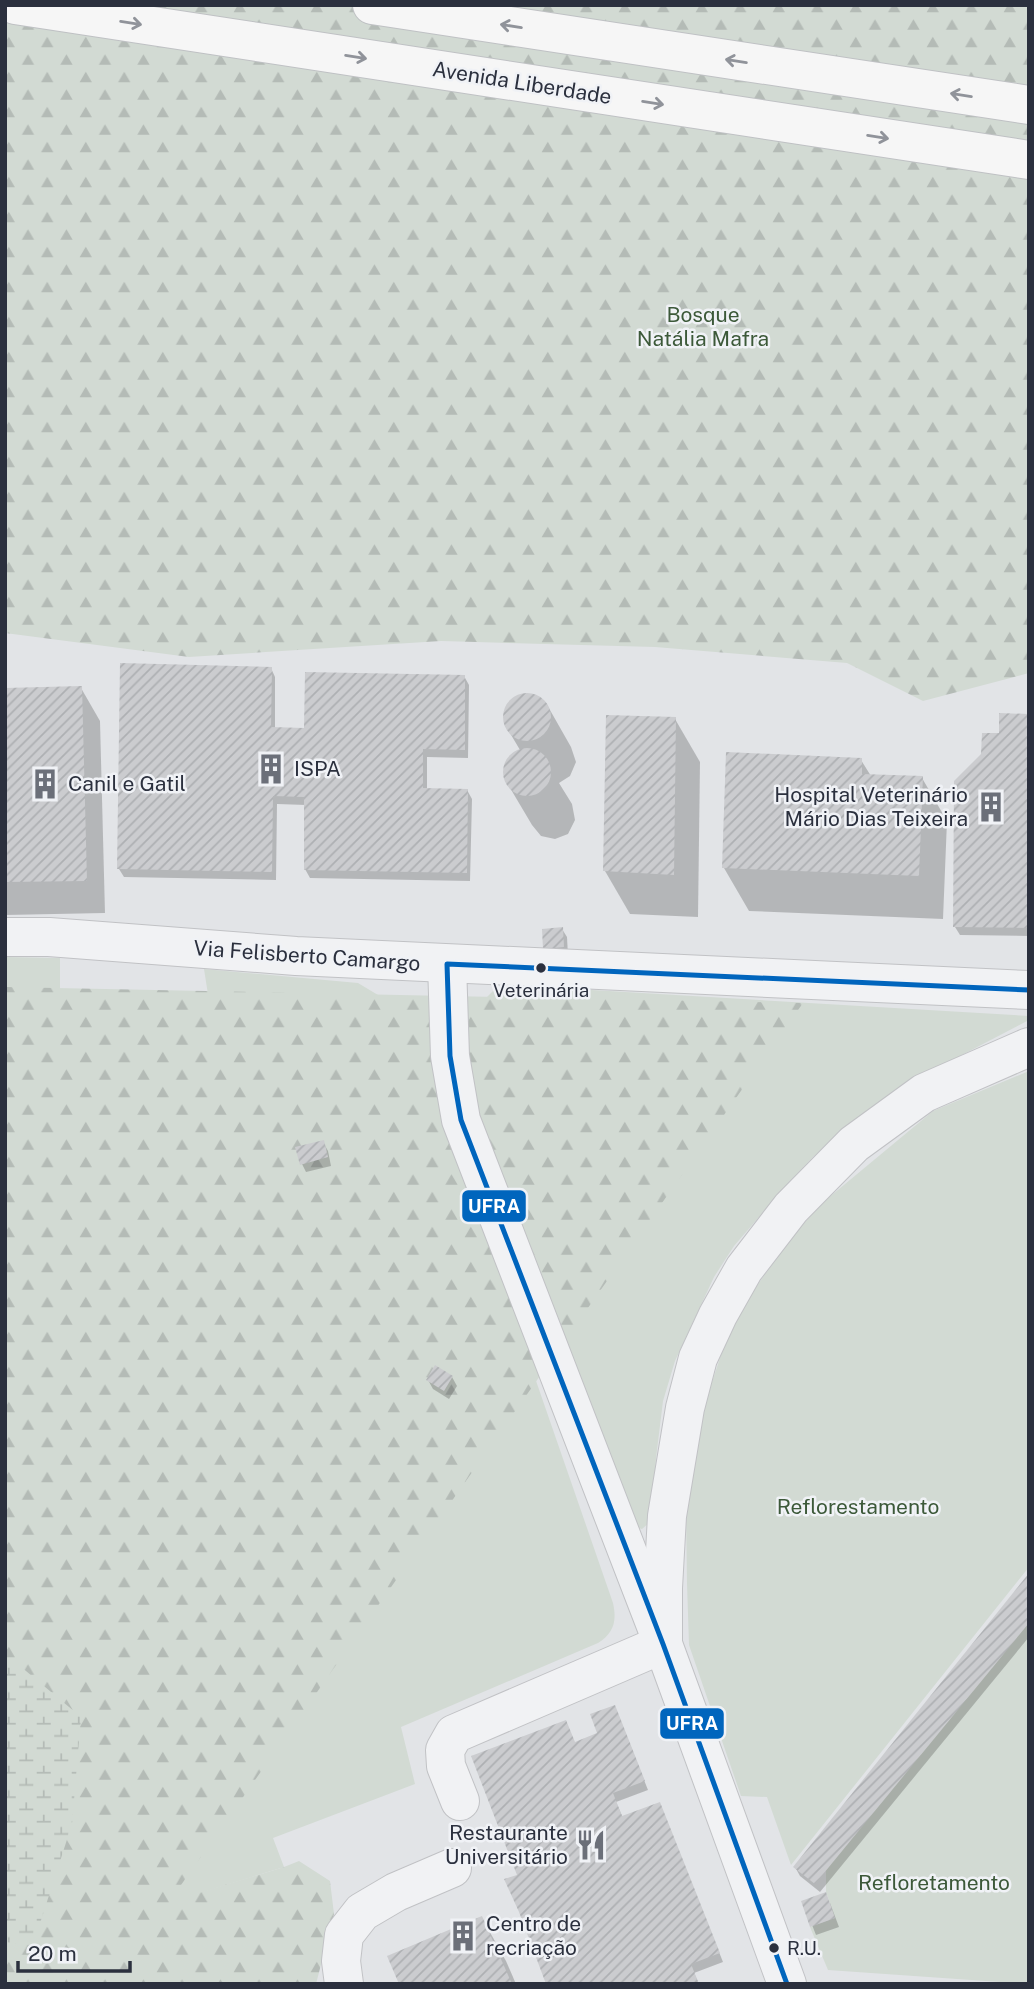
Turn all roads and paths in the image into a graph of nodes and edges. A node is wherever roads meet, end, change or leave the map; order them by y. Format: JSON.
{"nodes":[{"id":1,"x":15,"y":5,"type":"edge"},
{"id":2,"x":372,"y":5,"type":"edge"},
{"id":3,"x":1029,"y":105,"type":"edge"},
{"id":4,"x":1029,"y":160,"type":"edge"},
{"id":5,"x":5,"y":937,"type":"edge"},
{"id":6,"x":447,"y":964,"type":"junction"},
{"id":7,"x":1029,"y":990,"type":"edge"},
{"id":8,"x":1029,"y":1047,"type":"edge"},
{"id":9,"x":663,"y":1644,"type":"junction"},
{"id":10,"x":460,"y":1801,"type":"dead end"},
{"id":11,"x":452,"y":1868,"type":"dead end"},
{"id":12,"x":344,"y":1984,"type":"edge"},
{"id":13,"x":787,"y":1984,"type":"edge"}],
"edges":[{"from":1,"to":4,"type":"main road","name":"Avenida Liberdade","one_way":true},
{"from":3,"to":2,"type":"main road","one_way":true},
{"from":5,"to":6,"type":"lane","name":"Via Felisberto Camargo"},
{"from":6,"to":7,"type":"lane","name":"Via Felisberto Camargo"},
{"from":6,"to":9,"type":"lane"},
{"from":8,"to":9,"type":"lane"},
{"from":9,"to":10,"type":"lane"},
{"from":9,"to":13,"type":"lane"},
{"from":11,"to":12,"type":"lane"}]}
